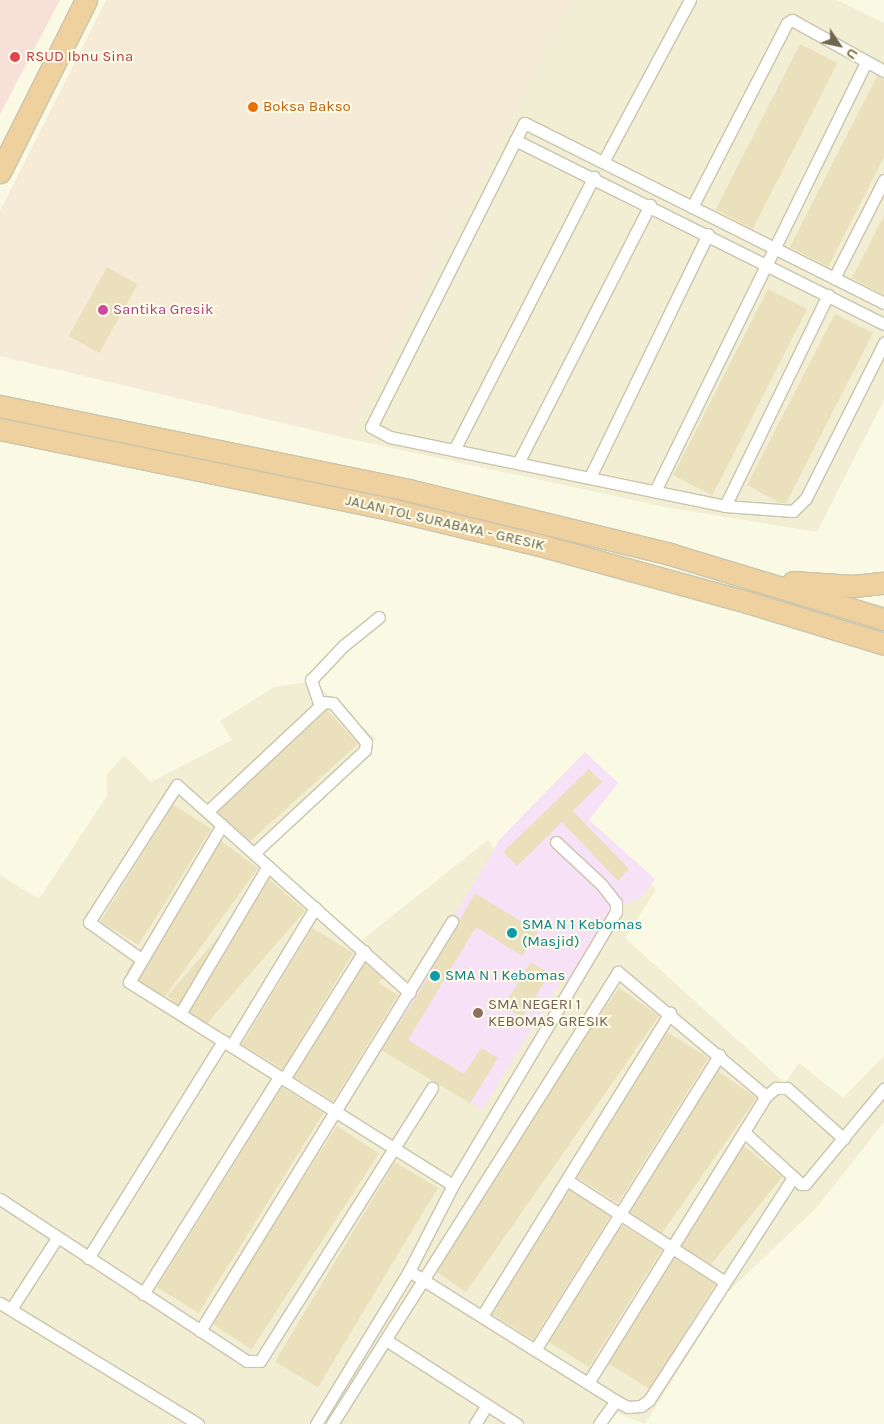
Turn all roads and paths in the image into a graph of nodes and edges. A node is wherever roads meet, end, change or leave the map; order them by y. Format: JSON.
{"nodes":[{"id":1,"x":72,"y":0,"type":"edge"},
{"id":2,"x":86,"y":0,"type":"edge"},
{"id":3,"x":690,"y":0,"type":"edge"},
{"id":4,"x":866,"y":62,"type":"junction"},
{"id":5,"x":884,"y":71,"type":"edge"},
{"id":6,"x":515,"y":140,"type":"junction"},
{"id":7,"x":0,"y":141,"type":"edge"},
{"id":8,"x":603,"y":162,"type":"junction"},
{"id":9,"x":0,"y":172,"type":"edge"},
{"id":10,"x":594,"y":177,"type":"junction"},
{"id":11,"x":884,"y":180,"type":"edge"},
{"id":12,"x":650,"y":205,"type":"junction"},
{"id":13,"x":692,"y":207,"type":"junction"},
{"id":14,"x":708,"y":234,"type":"junction"},
{"id":15,"x":773,"y":248,"type":"junction"},
{"id":16,"x":766,"y":263,"type":"junction"},
{"id":17,"x":834,"y":278,"type":"junction"},
{"id":18,"x":828,"y":296,"type":"junction"},
{"id":19,"x":884,"y":303,"type":"edge"},
{"id":20,"x":884,"y":324,"type":"edge"},
{"id":21,"x":884,"y":343,"type":"edge"},
{"id":22,"x":0,"y":406,"type":"edge"},
{"id":23,"x":0,"y":429,"type":"edge"},
{"id":24,"x":454,"y":450,"type":"junction"},
{"id":25,"x":518,"y":463,"type":"junction"},
{"id":26,"x":590,"y":477,"type":"junction"},
{"id":27,"x":655,"y":491,"type":"junction"},
{"id":28,"x":725,"y":506,"type":"junction"},
{"id":29,"x":758,"y":580,"type":"junction"},
{"id":30,"x":884,"y":583,"type":"edge"},
{"id":31,"x":379,"y":617,"type":"dead end"},
{"id":32,"x":884,"y":619,"type":"edge"},
{"id":33,"x":884,"y":644,"type":"edge"},
{"id":34,"x":320,"y":706,"type":"junction"},
{"id":35,"x":208,"y":811,"type":"junction"},
{"id":36,"x":222,"y":824,"type":"junction"},
{"id":37,"x":556,"y":842,"type":"dead end"},
{"id":38,"x":254,"y":853,"type":"junction"},
{"id":39,"x":268,"y":866,"type":"junction"},
{"id":40,"x":315,"y":908,"type":"junction"},
{"id":41,"x":452,"y":922,"type":"dead end"},
{"id":42,"x":364,"y":951,"type":"junction"},
{"id":43,"x":141,"y":959,"type":"junction"},
{"id":44,"x":410,"y":992,"type":"junction"},
{"id":45,"x":670,"y":1013,"type":"junction"},
{"id":46,"x":180,"y":1014,"type":"junction"},
{"id":47,"x":227,"y":1043,"type":"junction"},
{"id":48,"x":719,"y":1055,"type":"junction"},
{"id":49,"x":282,"y":1078,"type":"junction"},
{"id":50,"x":432,"y":1088,"type":"dead end"},
{"id":51,"x":884,"y":1089,"type":"edge"},
{"id":52,"x":766,"y":1096,"type":"junction"},
{"id":53,"x":336,"y":1112,"type":"junction"},
{"id":54,"x":745,"y":1133,"type":"junction"},
{"id":55,"x":844,"y":1138,"type":"junction"},
{"id":56,"x":394,"y":1148,"type":"junction"},
{"id":57,"x":793,"y":1177,"type":"junction"},
{"id":58,"x":567,"y":1180,"type":"junction"},
{"id":59,"x":453,"y":1186,"type":"junction"},
{"id":60,"x":0,"y":1199,"type":"edge"},
{"id":61,"x":621,"y":1215,"type":"junction"},
{"id":62,"x":57,"y":1238,"type":"junction"},
{"id":63,"x":673,"y":1248,"type":"junction"},
{"id":64,"x":88,"y":1258,"type":"junction"},
{"id":65,"x":409,"y":1271,"type":"junction"},
{"id":66,"x":423,"y":1279,"type":"junction"},
{"id":67,"x":725,"y":1282,"type":"junction"},
{"id":68,"x":143,"y":1294,"type":"junction"},
{"id":69,"x":0,"y":1303,"type":"edge"},
{"id":70,"x":11,"y":1309,"type":"junction"},
{"id":71,"x":482,"y":1316,"type":"junction"},
{"id":72,"x":200,"y":1331,"type":"junction"},
{"id":73,"x":386,"y":1340,"type":"junction"},
{"id":74,"x":535,"y":1350,"type":"junction"},
{"id":75,"x":588,"y":1383,"type":"junction"},
{"id":76,"x":616,"y":1401,"type":"junction"},
{"id":77,"x":487,"y":1405,"type":"junction"},
{"id":78,"x":198,"y":1424,"type":"edge"},
{"id":79,"x":316,"y":1424,"type":"edge"},
{"id":80,"x":332,"y":1424,"type":"edge"},
{"id":81,"x":475,"y":1424,"type":"edge"},
{"id":82,"x":517,"y":1424,"type":"edge"},
{"id":83,"x":598,"y":1424,"type":"edge"}],
"edges":[{"from":1,"to":7,"type":"highway"},
{"from":2,"to":9,"type":"highway"},
{"from":3,"to":8,"type":"street"},
{"from":4,"to":5,"type":"street"},
{"from":4,"to":13,"type":"street"},
{"from":4,"to":15,"type":"street"},
{"from":6,"to":8,"type":"street"},
{"from":6,"to":10,"type":"street"},
{"from":6,"to":24,"type":"street"},
{"from":8,"to":13,"type":"street"},
{"from":10,"to":12,"type":"street"},
{"from":10,"to":24,"type":"street"},
{"from":11,"to":17,"type":"street"},
{"from":12,"to":14,"type":"street"},
{"from":12,"to":25,"type":"street"},
{"from":13,"to":15,"type":"street"},
{"from":14,"to":16,"type":"street"},
{"from":14,"to":26,"type":"street"},
{"from":15,"to":16,"type":"street"},
{"from":15,"to":17,"type":"street"},
{"from":16,"to":18,"type":"street"},
{"from":16,"to":27,"type":"street"},
{"from":17,"to":19,"type":"street"},
{"from":18,"to":20,"type":"street"},
{"from":18,"to":28,"type":"street"},
{"from":21,"to":28,"type":"street"},
{"from":22,"to":29,"type":"highway","name":"JALAN TOL SURABAYA - GRESIK"},
{"from":23,"to":33,"type":"highway","name":"JALAN TOL SURABAYA - GRESIK"},
{"from":24,"to":25,"type":"street"},
{"from":25,"to":26,"type":"street"},
{"from":26,"to":27,"type":"street"},
{"from":27,"to":28,"type":"street"},
{"from":29,"to":30,"type":"highway"},
{"from":29,"to":32,"type":"highway","name":"JALAN TOL SURABAYA - GRESIK"},
{"from":31,"to":34,"type":"street"},
{"from":34,"to":35,"type":"street"},
{"from":34,"to":38,"type":"street"},
{"from":35,"to":36,"type":"street"},
{"from":35,"to":43,"type":"street"},
{"from":36,"to":38,"type":"street"},
{"from":36,"to":43,"type":"street"},
{"from":37,"to":59,"type":"street"},
{"from":38,"to":39,"type":"street"},
{"from":39,"to":40,"type":"street"},
{"from":39,"to":46,"type":"street"},
{"from":40,"to":42,"type":"street"},
{"from":40,"to":47,"type":"street"},
{"from":41,"to":44,"type":"street"},
{"from":42,"to":44,"type":"street"},
{"from":42,"to":49,"type":"street"},
{"from":43,"to":46,"type":"street"},
{"from":44,"to":53,"type":"street"},
{"from":45,"to":48,"type":"street"},
{"from":45,"to":58,"type":"street"},
{"from":45,"to":66,"type":"street"},
{"from":46,"to":47,"type":"street"},
{"from":47,"to":49,"type":"street"},
{"from":47,"to":64,"type":"street"},
{"from":48,"to":52,"type":"street"},
{"from":48,"to":61,"type":"street"},
{"from":49,"to":53,"type":"street"},
{"from":49,"to":68,"type":"street"},
{"from":50,"to":56,"type":"street"},
{"from":51,"to":55,"type":"street"},
{"from":52,"to":54,"type":"street"},
{"from":52,"to":55,"type":"street"},
{"from":53,"to":56,"type":"street"},
{"from":53,"to":72,"type":"street"},
{"from":54,"to":57,"type":"street"},
{"from":54,"to":63,"type":"street"},
{"from":55,"to":57,"type":"street"},
{"from":56,"to":59,"type":"street"},
{"from":56,"to":72,"type":"street"},
{"from":57,"to":67,"type":"street"},
{"from":58,"to":61,"type":"street"},
{"from":58,"to":71,"type":"street"},
{"from":59,"to":65,"type":"street"},
{"from":60,"to":62,"type":"street"},
{"from":61,"to":63,"type":"street"},
{"from":61,"to":74,"type":"street"},
{"from":62,"to":64,"type":"street"},
{"from":62,"to":70,"type":"street"},
{"from":63,"to":67,"type":"street"},
{"from":63,"to":75,"type":"street"},
{"from":64,"to":68,"type":"street"},
{"from":65,"to":66,"type":"street"},
{"from":65,"to":79,"type":"street"},
{"from":66,"to":71,"type":"street"},
{"from":66,"to":73,"type":"street"},
{"from":67,"to":76,"type":"street"},
{"from":68,"to":72,"type":"street"},
{"from":69,"to":70,"type":"street"},
{"from":70,"to":78,"type":"street"},
{"from":71,"to":74,"type":"street"},
{"from":73,"to":77,"type":"street"},
{"from":73,"to":80,"type":"street"},
{"from":74,"to":75,"type":"street"},
{"from":75,"to":76,"type":"street"},
{"from":76,"to":83,"type":"street"},
{"from":77,"to":81,"type":"street"},
{"from":77,"to":82,"type":"street"}]}
